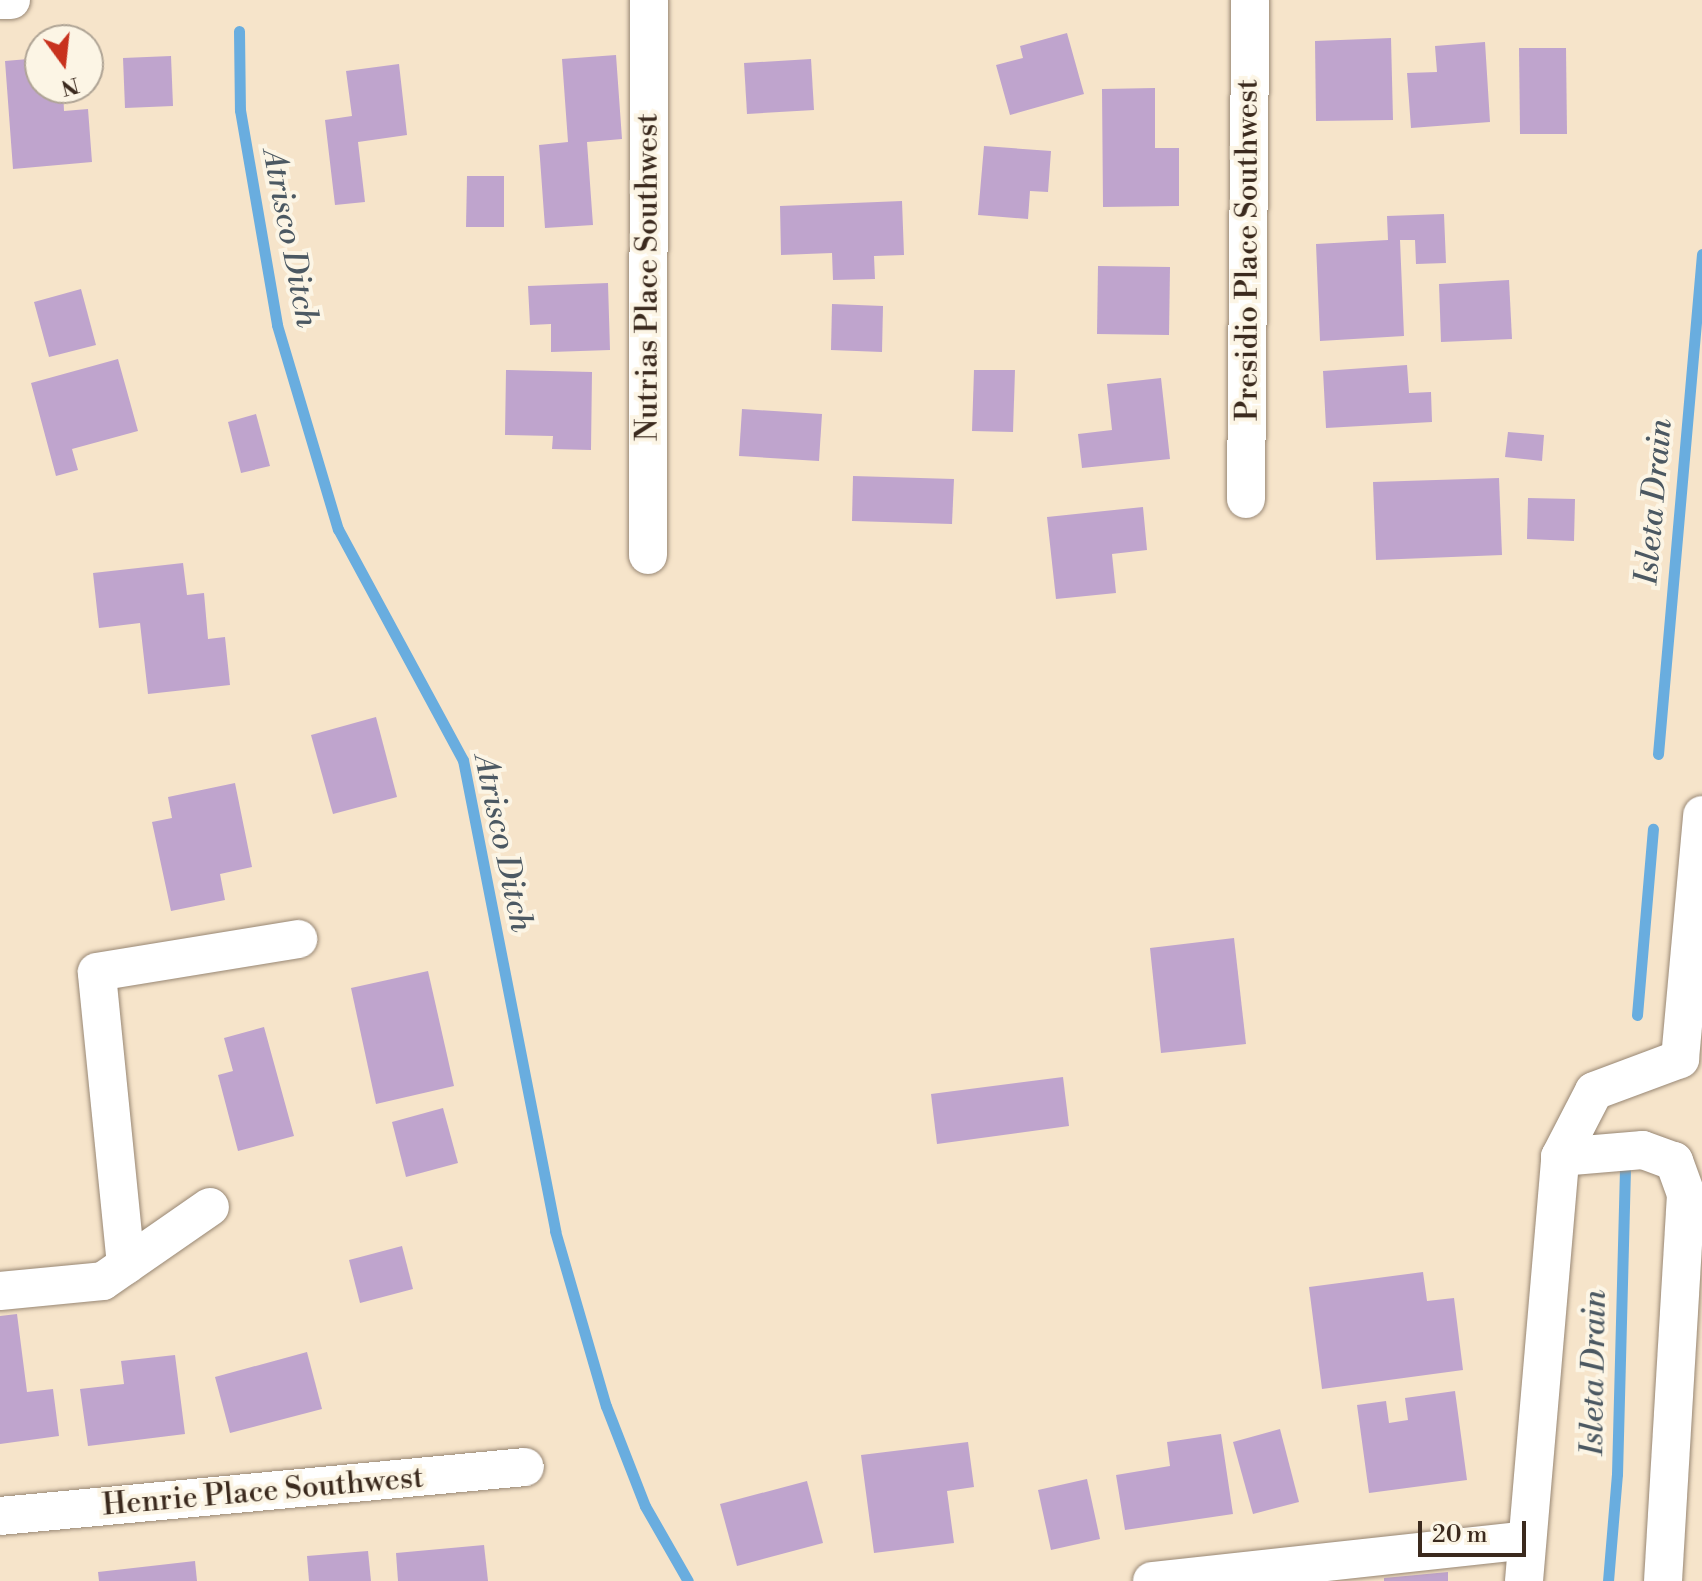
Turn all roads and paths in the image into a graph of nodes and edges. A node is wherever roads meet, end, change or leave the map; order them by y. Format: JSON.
{"nodes":[{"id":1,"x":0,"y":0,"type":"edge"},
{"id":2,"x":11,"y":0,"type":"edge"},
{"id":3,"x":649,"y":0,"type":"edge"},
{"id":4,"x":1250,"y":0,"type":"edge"},
{"id":5,"x":1246,"y":499,"type":"dead end"},
{"id":6,"x":648,"y":555,"type":"dead end"},
{"id":7,"x":1702,"y":815,"type":"edge"},
{"id":8,"x":298,"y":939,"type":"dead end"},
{"id":9,"x":1560,"y":1157,"type":"junction"},
{"id":10,"x":210,"y":1207,"type":"dead end"},
{"id":11,"x":126,"y":1265,"type":"junction"},
{"id":12,"x":0,"y":1291,"type":"edge"},
{"id":13,"x":525,"y":1467,"type":"dead end"},
{"id":14,"x":0,"y":1516,"type":"edge"},
{"id":15,"x":1527,"y":1540,"type":"junction"},
{"id":16,"x":1152,"y":1581,"type":"edge"},
{"id":17,"x":1524,"y":1581,"type":"edge"},
{"id":18,"x":1663,"y":1581,"type":"edge"}],
"edges":[{"from":1,"to":2,"type":"street"},
{"from":3,"to":6,"type":"street","name":"Nutrias Place Southwest"},
{"from":4,"to":5,"type":"street","name":"Presidio Place Southwest"},
{"from":7,"to":9,"type":"street"},
{"from":8,"to":11,"type":"street"},
{"from":9,"to":15,"type":"street"},
{"from":9,"to":18,"type":"street"},
{"from":10,"to":11,"type":"street"},
{"from":11,"to":12,"type":"street"},
{"from":13,"to":14,"type":"street","name":"Henrie Place Southwest"},
{"from":15,"to":16,"type":"street"},
{"from":15,"to":17,"type":"street"}]}
